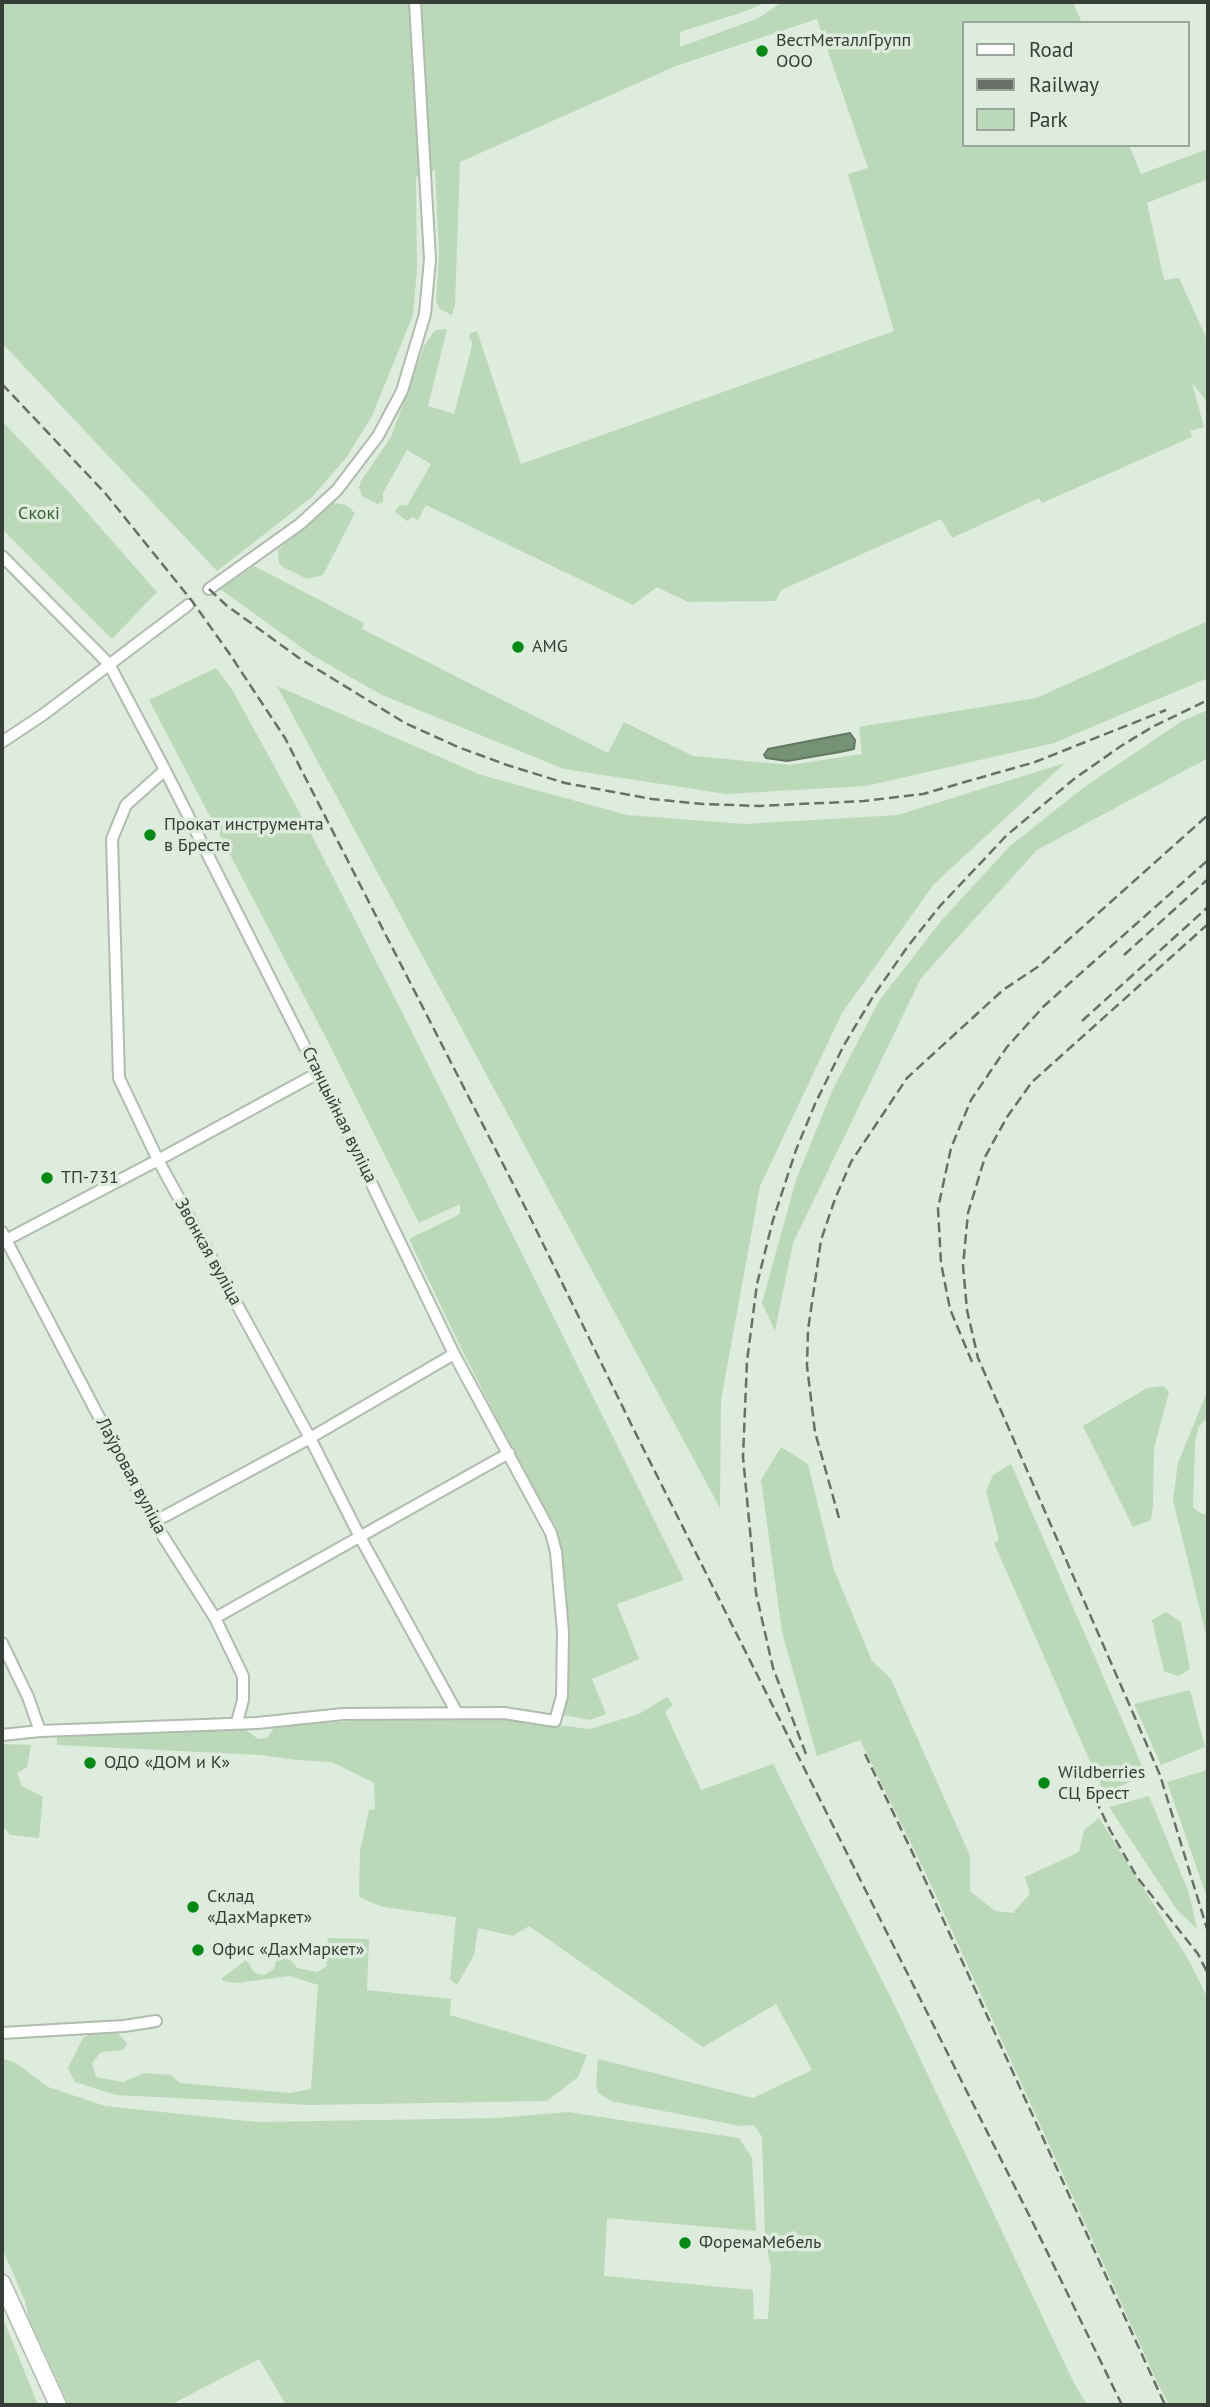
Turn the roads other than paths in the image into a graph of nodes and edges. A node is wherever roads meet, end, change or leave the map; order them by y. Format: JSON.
{"nodes":[{"id":1,"x":415,"y":2,"type":"edge"},
{"id":2,"x":2,"y":557,"type":"edge"},
{"id":3,"x":209,"y":589,"type":"dead end"},
{"id":4,"x":188,"y":605,"type":"dead end"},
{"id":5,"x":109,"y":664,"type":"junction"},
{"id":6,"x":2,"y":742,"type":"edge"},
{"id":7,"x":165,"y":770,"type":"junction"},
{"id":8,"x":318,"y":1073,"type":"junction"},
{"id":9,"x":158,"y":1160,"type":"junction"},
{"id":10,"x":3,"y":1238,"type":"edge"},
{"id":11,"x":454,"y":1354,"type":"junction"},
{"id":12,"x":310,"y":1438,"type":"junction"},
{"id":13,"x":509,"y":1454,"type":"junction"},
{"id":14,"x":154,"y":1522,"type":"junction"},
{"id":15,"x":359,"y":1537,"type":"junction"},
{"id":16,"x":215,"y":1618,"type":"junction"},
{"id":17,"x":2,"y":1643,"type":"edge"},
{"id":18,"x":457,"y":1713,"type":"junction"},
{"id":19,"x":237,"y":1722,"type":"junction"},
{"id":20,"x":40,"y":1731,"type":"junction"},
{"id":21,"x":2,"y":1735,"type":"edge"},
{"id":22,"x":156,"y":2021,"type":"dead end"},
{"id":23,"x":2,"y":2033,"type":"edge"},
{"id":24,"x":2,"y":2283,"type":"edge"},
{"id":25,"x":58,"y":2405,"type":"edge"}],
"edges":[{"from":1,"to":3,"type":"street"},
{"from":2,"to":5,"type":"street","name":"Станцыйная вуліца"},
{"from":4,"to":5,"type":"street"},
{"from":5,"to":6,"type":"street"},
{"from":5,"to":7,"type":"street","name":"Станцыйная вуліца"},
{"from":7,"to":8,"type":"street","name":"Станцыйная вуліца"},
{"from":7,"to":9,"type":"street","name":"Звонкая вуліца"},
{"from":8,"to":9,"type":"street"},
{"from":8,"to":11,"type":"street","name":"Станцыйная вуліца"},
{"from":9,"to":10,"type":"street"},
{"from":9,"to":12,"type":"street","name":"Звонкая вуліца"},
{"from":10,"to":14,"type":"street","name":"Лаўровая вуліца"},
{"from":11,"to":12,"type":"street"},
{"from":11,"to":13,"type":"street","name":"Станцыйная вуліца"},
{"from":12,"to":14,"type":"street"},
{"from":12,"to":15,"type":"street","name":"Звонкая вуліца"},
{"from":13,"to":15,"type":"street"},
{"from":13,"to":18,"type":"street","name":"Станцыйная вуліца"},
{"from":14,"to":16,"type":"street","name":"Лаўровая вуліца"},
{"from":15,"to":16,"type":"street"},
{"from":15,"to":18,"type":"street","name":"Звонкая вуліца"},
{"from":16,"to":19,"type":"street","name":"Лаўровая вуліца"},
{"from":17,"to":20,"type":"street"},
{"from":18,"to":19,"type":"street"},
{"from":19,"to":20,"type":"street"},
{"from":20,"to":21,"type":"street"},
{"from":22,"to":23,"type":"street"},
{"from":24,"to":25,"type":"main road"}]}
